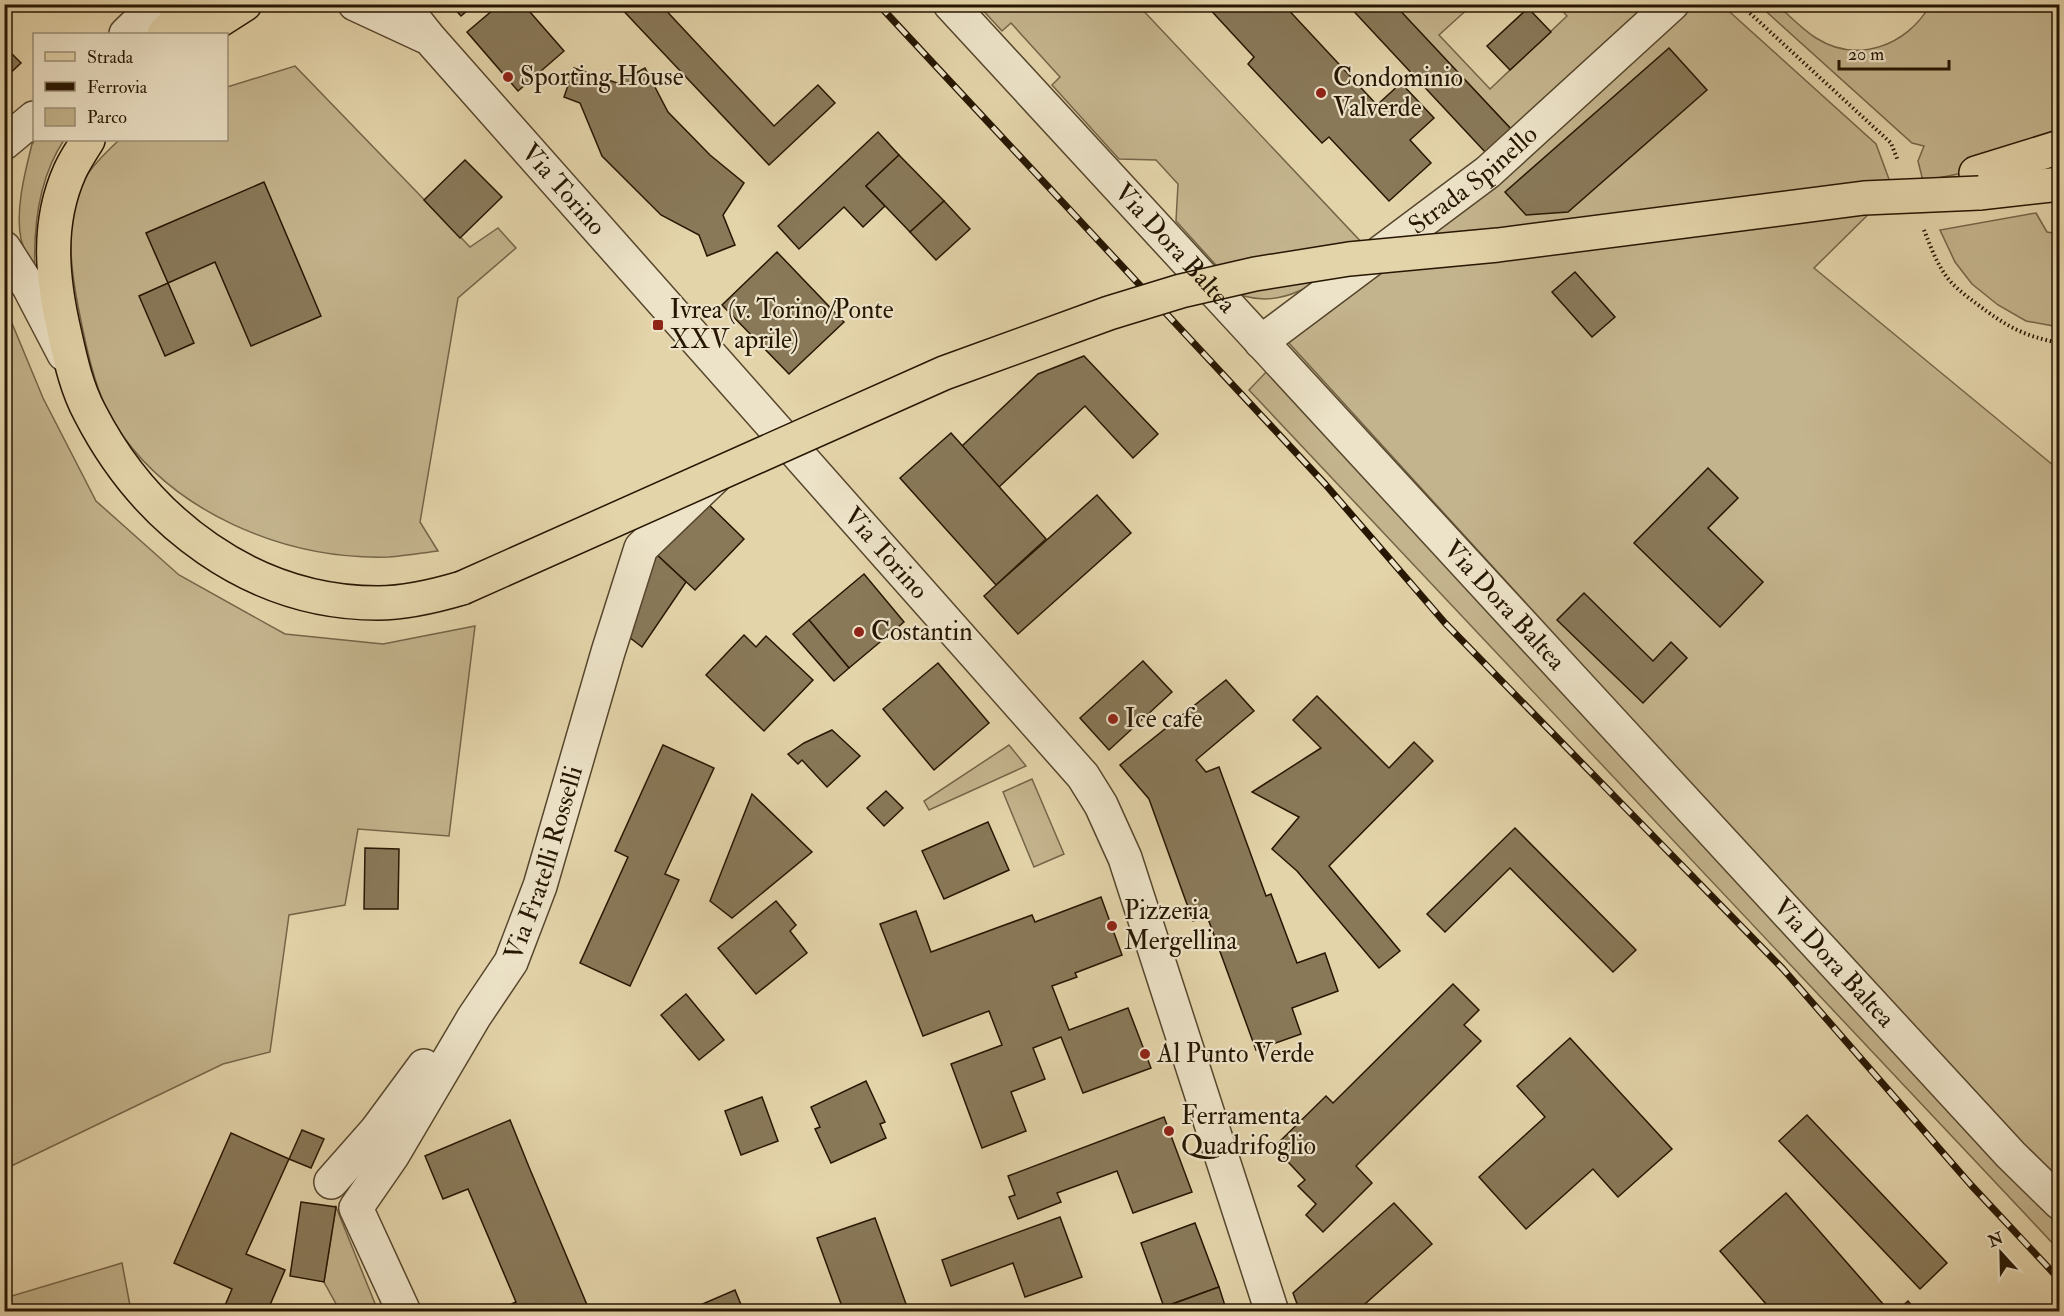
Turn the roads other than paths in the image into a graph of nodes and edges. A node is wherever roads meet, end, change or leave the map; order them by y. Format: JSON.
{"nodes":[{"id":1,"x":157,"y":4,"type":"edge"},
{"id":2,"x":193,"y":4,"type":"edge"},
{"id":3,"x":245,"y":4,"type":"edge"},
{"id":4,"x":355,"y":4,"type":"edge"},
{"id":5,"x":402,"y":4,"type":"edge"},
{"id":6,"x":950,"y":4,"type":"edge"},
{"id":7,"x":1672,"y":4,"type":"edge"},
{"id":8,"x":127,"y":33,"type":"edge"},
{"id":9,"x":165,"y":33,"type":"edge"},
{"id":10,"x":200,"y":33,"type":"edge"},
{"id":11,"x":430,"y":39,"type":"junction"},
{"id":12,"x":33,"y":119,"type":"edge"},
{"id":13,"x":87,"y":141,"type":"edge"},
{"id":14,"x":4,"y":144,"type":"edge"},
{"id":15,"x":2060,"y":147,"type":"edge"},
{"id":16,"x":1978,"y":183,"type":"junction"},
{"id":17,"x":2058,"y":185,"type":"edge"},
{"id":18,"x":4,"y":248,"type":"edge"},
{"id":19,"x":1261,"y":342,"type":"junction"},
{"id":20,"x":74,"y":373,"type":"junction"},
{"id":21,"x":775,"y":429,"type":"junction"},
{"id":22,"x":540,"y":885,"type":"junction"},
{"id":23,"x":331,"y":1182,"type":"dead end"},
{"id":24,"x":2060,"y":1203,"type":"edge"},
{"id":25,"x":404,"y":1311,"type":"edge"},
{"id":26,"x":1272,"y":1311,"type":"edge"}],
"edges":[{"from":1,"to":8,"type":"street"},
{"from":2,"to":9,"type":"main road"},
{"from":3,"to":10,"type":"main road"},
{"from":4,"to":11,"type":"street","name":"Via Torino"},
{"from":5,"to":11,"type":"street","name":"Via Torino"},
{"from":6,"to":19,"type":"street","name":"Via Dora Baltea"},
{"from":7,"to":19,"type":"street","name":"Strada Spinello"},
{"from":11,"to":21,"type":"street","name":"Via Torino"},
{"from":12,"to":14,"type":"street"},
{"from":13,"to":20,"type":"main road"},
{"from":15,"to":16,"type":"main road"},
{"from":16,"to":17,"type":"main road"},
{"from":16,"to":20,"type":"main road","bridge":true},
{"from":18,"to":20,"type":"street"},
{"from":19,"to":24,"type":"street","name":"Via Dora Baltea"},
{"from":21,"to":22,"type":"street","name":"Via Fratelli Rosselli"},
{"from":21,"to":26,"type":"street","name":"Via Torino"},
{"from":22,"to":23,"type":"street"},
{"from":22,"to":25,"type":"street","name":"Via Fratelli Rosselli"}]}
